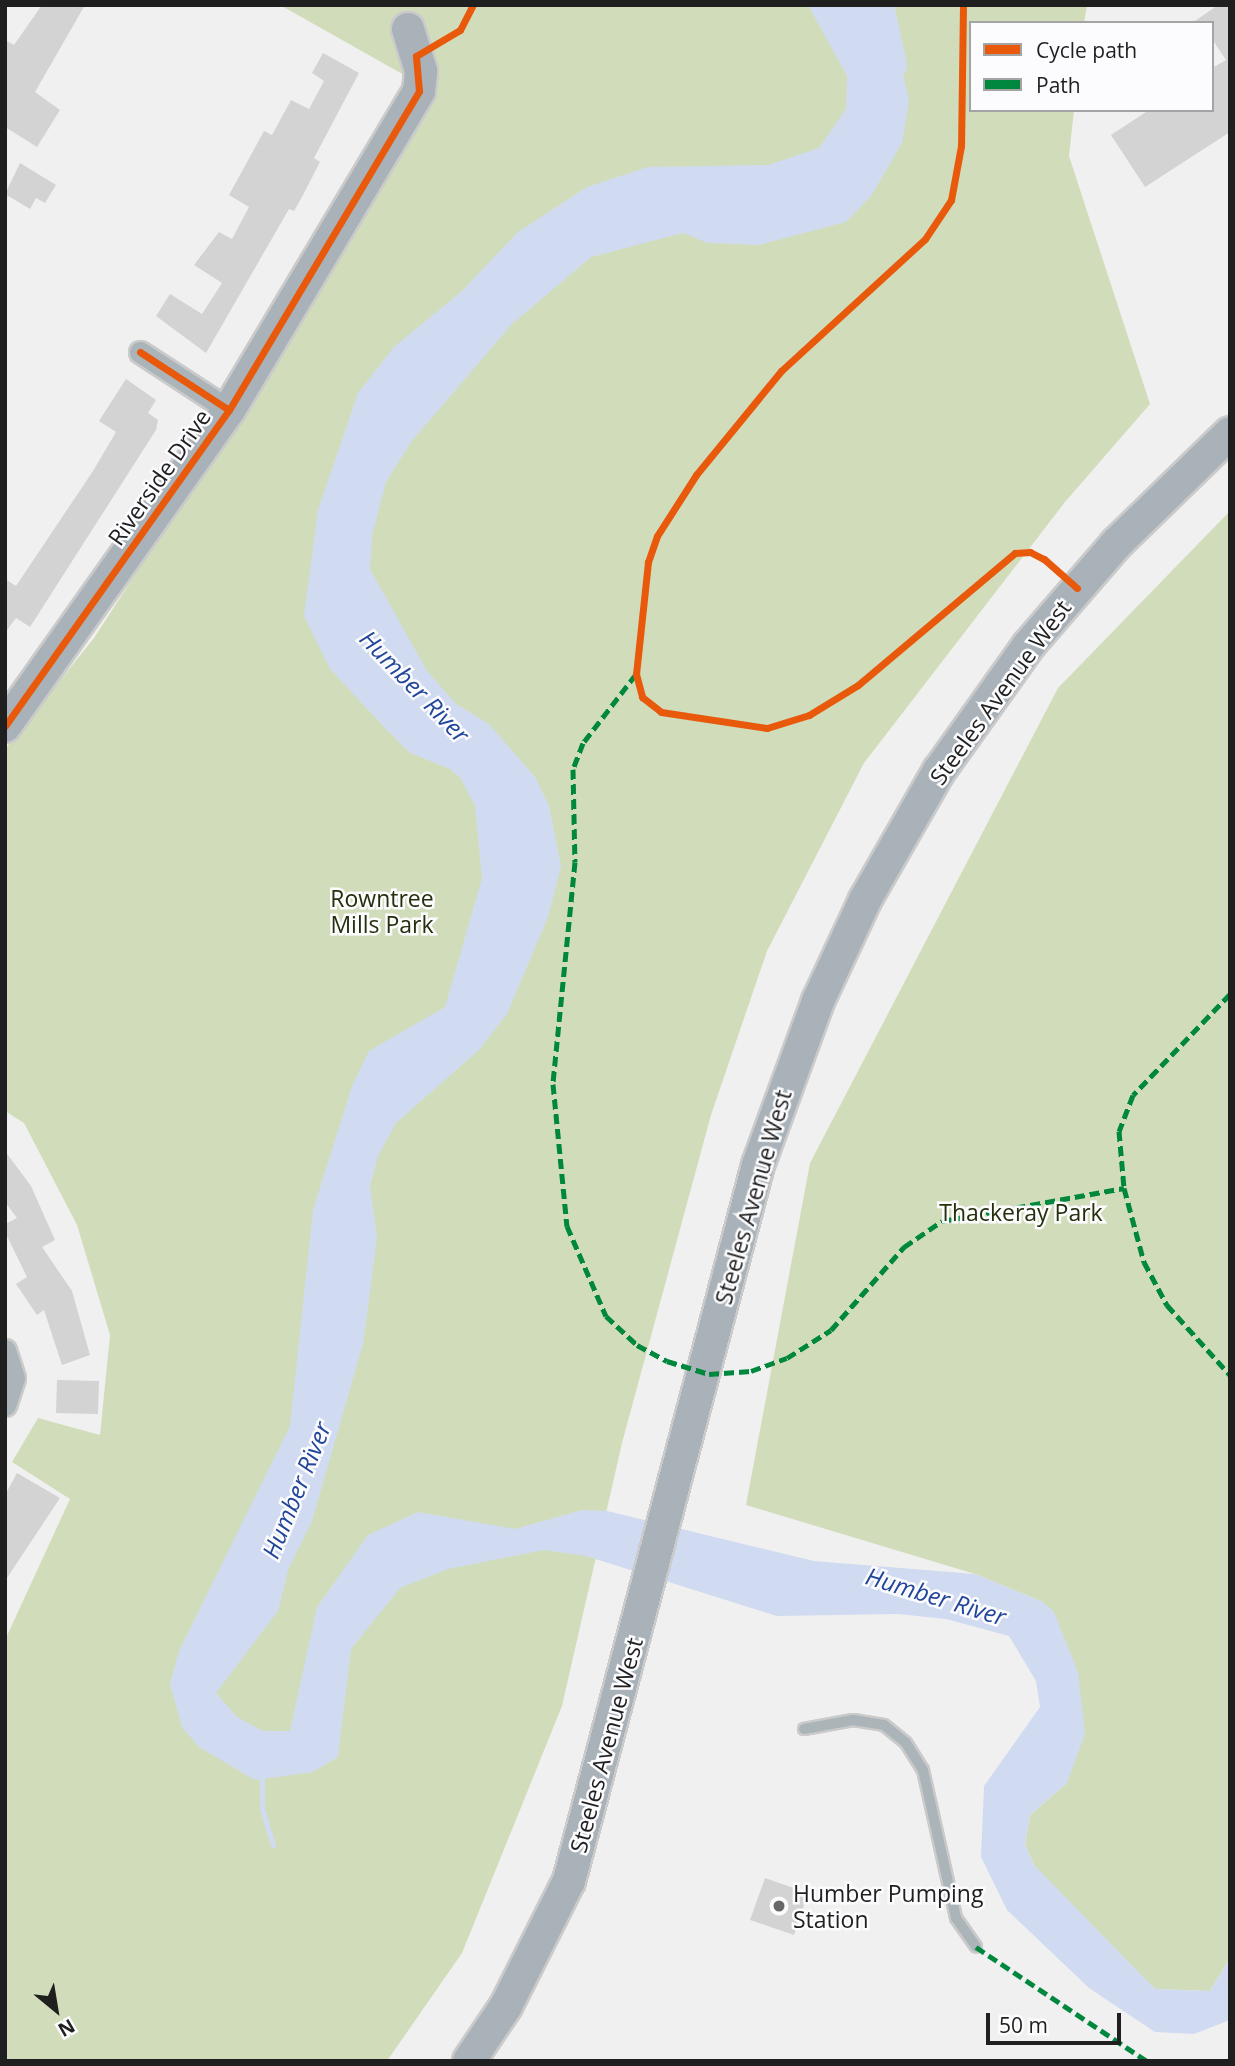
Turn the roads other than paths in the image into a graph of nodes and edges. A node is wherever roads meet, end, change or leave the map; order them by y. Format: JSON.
{"nodes":[{"id":1,"x":412,"y":43,"type":"road end"},
{"id":2,"x":140,"y":352,"type":"dead end"},
{"id":3,"x":229,"y":410,"type":"junction"},
{"id":4,"x":1230,"y":433,"type":"edge"},
{"id":5,"x":5,"y":726,"type":"edge"},
{"id":6,"x":5,"y":1350,"type":"edge"},
{"id":7,"x":5,"y":1405,"type":"edge"},
{"id":8,"x":804,"y":1729,"type":"dead end"},
{"id":9,"x":976,"y":1947,"type":"dead end"},
{"id":10,"x":468,"y":2061,"type":"edge"}],
"edges":[{"from":1,"to":3,"type":"main road","name":"Riverside Drive"},
{"from":2,"to":3,"type":"street"},
{"from":3,"to":5,"type":"main road","name":"Riverside Drive"},
{"from":4,"to":10,"type":"main road","name":"Steeles Avenue West"},
{"from":6,"to":7,"type":"street"},
{"from":8,"to":9,"type":"lane"}]}
